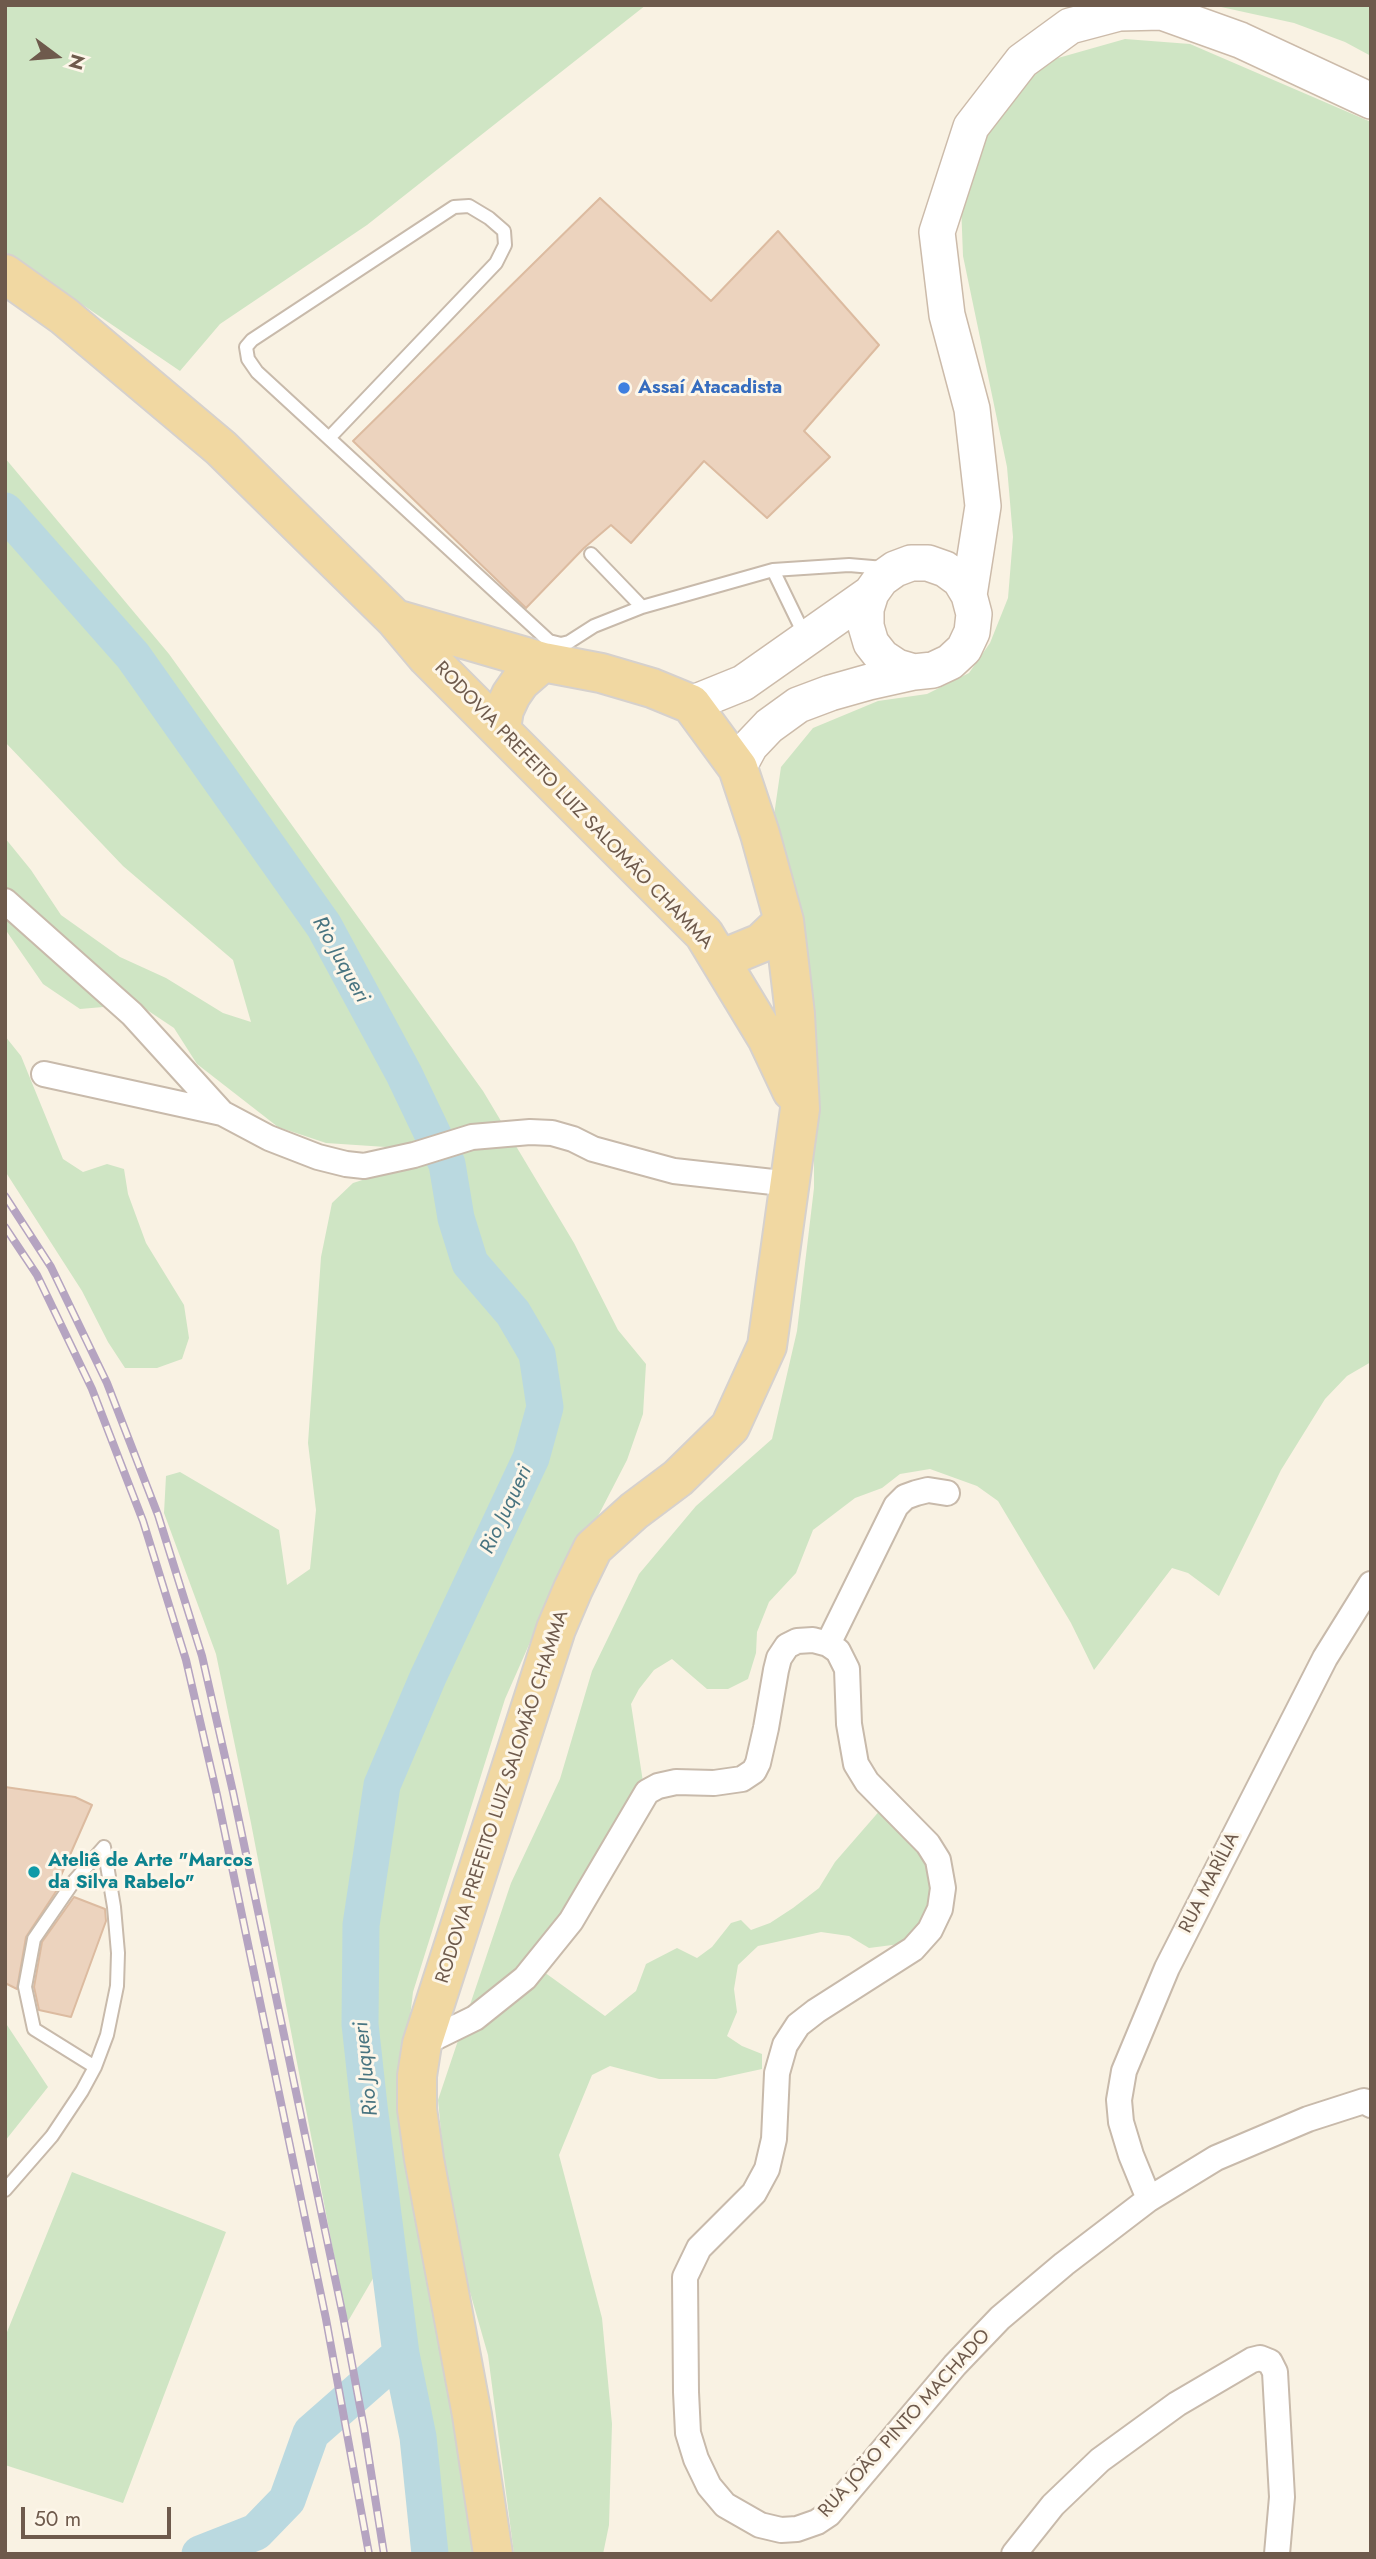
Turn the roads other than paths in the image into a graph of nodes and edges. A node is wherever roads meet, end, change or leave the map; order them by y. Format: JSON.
{"nodes":[{"id":1,"x":1371,"y":101,"type":"edge"},
{"id":2,"x":5,"y":274,"type":"edge"},
{"id":3,"x":328,"y":438,"type":"junction"},
{"id":4,"x":591,"y":554,"type":"dead end"},
{"id":5,"x":773,"y":570,"type":"junction"},
{"id":6,"x":883,"y":581,"type":"junction"},
{"id":7,"x":970,"y":595,"type":"junction"},
{"id":8,"x":642,"y":607,"type":"junction"},
{"id":9,"x":395,"y":619,"type":"junction"},
{"id":10,"x":805,"y":637,"type":"junction"},
{"id":11,"x":544,"y":662,"type":"junction"},
{"id":12,"x":914,"y":672,"type":"junction"},
{"id":13,"x":691,"y":704,"type":"junction"},
{"id":14,"x":501,"y":728,"type":"junction"},
{"id":15,"x":738,"y":768,"type":"junction"},
{"id":16,"x":5,"y":901,"type":"edge"},
{"id":17,"x":784,"y":921,"type":"junction"},
{"id":18,"x":722,"y":959,"type":"junction"},
{"id":19,"x":44,"y":1074,"type":"dead end"},
{"id":20,"x":800,"y":1109,"type":"junction"},
{"id":21,"x":222,"y":1113,"type":"junction"},
{"id":22,"x":791,"y":1184,"type":"junction"},
{"id":23,"x":947,"y":1493,"type":"dead end"},
{"id":24,"x":1371,"y":1584,"type":"edge"},
{"id":25,"x":828,"y":1644,"type":"junction"},
{"id":26,"x":422,"y":2044,"type":"junction"},
{"id":27,"x":96,"y":2067,"type":"junction"},
{"id":28,"x":1369,"y":2101,"type":"edge"},
{"id":29,"x":5,"y":2190,"type":"edge"},
{"id":30,"x":1149,"y":2199,"type":"junction"},
{"id":31,"x":493,"y":2554,"type":"edge"},
{"id":32,"x":1014,"y":2554,"type":"edge"},
{"id":33,"x":1277,"y":2554,"type":"edge"}],
"edges":[{"from":1,"to":7,"type":"main road"},
{"from":2,"to":9,"type":"main road","name":"RODOVIA PREFEITO LUIZ SALOMÃO CHAMMA"},
{"from":3,"to":3,"type":"lane"},
{"from":3,"to":8,"type":"lane"},
{"from":4,"to":8,"type":"lane"},
{"from":5,"to":6,"type":"lane"},
{"from":5,"to":8,"type":"lane"},
{"from":5,"to":10,"type":"lane"},
{"from":6,"to":7,"type":"main road"},
{"from":6,"to":10,"type":"main road"},
{"from":6,"to":12,"type":"main road"},
{"from":7,"to":12,"type":"main road"},
{"from":9,"to":11,"type":"main road","name":"RODOVIA PREFEITO LUIZ SALOMÃO CHAMMA"},
{"from":9,"to":14,"type":"main road","name":"RODOVIA PREFEITO LUIZ SALOMÃO CHAMMA"},
{"from":10,"to":13,"type":"main road"},
{"from":11,"to":13,"type":"main road","name":"RODOVIA PREFEITO LUIZ SALOMÃO CHAMMA"},
{"from":11,"to":14,"type":"main road"},
{"from":12,"to":15,"type":"main road"},
{"from":13,"to":15,"type":"main road","name":"RODOVIA PREFEITO LUIZ SALOMÃO CHAMMA"},
{"from":14,"to":18,"type":"main road","name":"RODOVIA PREFEITO LUIZ SALOMÃO CHAMMA"},
{"from":15,"to":17,"type":"main road","name":"RODOVIA PREFEITO LUIZ SALOMÃO CHAMMA"},
{"from":16,"to":21,"type":"street"},
{"from":17,"to":18,"type":"main road"},
{"from":17,"to":20,"type":"main road","name":"RODOVIA PREFEITO LUIZ SALOMÃO CHAMMA"},
{"from":18,"to":20,"type":"main road","name":"RODOVIA PREFEITO LUIZ SALOMÃO CHAMMA"},
{"from":19,"to":21,"type":"street"},
{"from":20,"to":22,"type":"main road","name":"RODOVIA PREFEITO LUIZ SALOMÃO CHAMMA"},
{"from":21,"to":22,"type":"street"},
{"from":22,"to":26,"type":"main road","name":"RODOVIA PREFEITO LUIZ SALOMÃO CHAMMA"},
{"from":23,"to":25,"type":"street"},
{"from":24,"to":30,"type":"street","name":"RUA MARÍLIA"},
{"from":25,"to":26,"type":"street"},
{"from":25,"to":30,"type":"street","name":"RUA JOÃO PINTO MACHADO"},
{"from":26,"to":31,"type":"main road","name":"RODOVIA PREFEITO LUIZ SALOMÃO CHAMMA"},
{"from":27,"to":27,"type":"lane"},
{"from":27,"to":29,"type":"lane"},
{"from":28,"to":30,"type":"street","name":"RUA JOÃO PINTO MACHADO"},
{"from":32,"to":33,"type":"street"}]}
